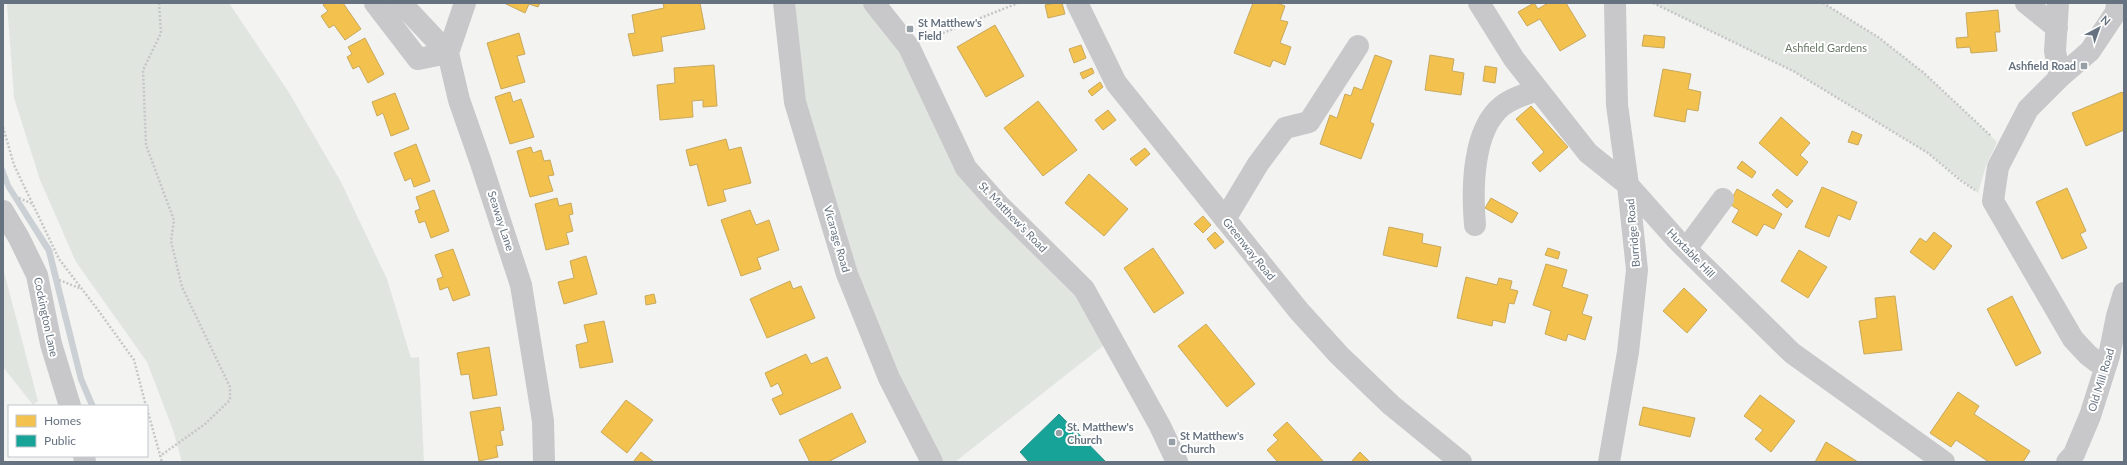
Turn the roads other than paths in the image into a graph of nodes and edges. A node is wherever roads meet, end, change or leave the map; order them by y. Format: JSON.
{"nodes":[{"id":1,"x":375,"y":3,"type":"edge"},
{"id":2,"x":401,"y":3,"type":"edge"},
{"id":3,"x":465,"y":3,"type":"edge"},
{"id":4,"x":784,"y":3,"type":"edge"},
{"id":5,"x":874,"y":3,"type":"edge"},
{"id":6,"x":1077,"y":3,"type":"edge"},
{"id":7,"x":1480,"y":3,"type":"edge"},
{"id":8,"x":1615,"y":3,"type":"edge"},
{"id":9,"x":2026,"y":3,"type":"edge"},
{"id":10,"x":2058,"y":3,"type":"edge"},
{"id":11,"x":2117,"y":3,"type":"edge"},
{"id":12,"x":2057,"y":28,"type":"junction"},
{"id":13,"x":1358,"y":46,"type":"dead end"},
{"id":14,"x":448,"y":53,"type":"junction"},
{"id":15,"x":2060,"y":77,"type":"junction"},
{"id":16,"x":1538,"y":90,"type":"junction"},
{"id":17,"x":1628,"y":185,"type":"junction"},
{"id":18,"x":1723,"y":199,"type":"dead end"},
{"id":19,"x":3,"y":211,"type":"edge"},
{"id":20,"x":1225,"y":219,"type":"junction"},
{"id":21,"x":1475,"y":225,"type":"dead end"},
{"id":22,"x":1686,"y":249,"type":"junction"},
{"id":23,"x":2124,"y":293,"type":"edge"},
{"id":24,"x":2106,"y":368,"type":"junction"},
{"id":25,"x":70,"y":405,"type":"edge"},
{"id":26,"x":544,"y":462,"type":"edge"},
{"id":27,"x":932,"y":462,"type":"edge"},
{"id":28,"x":1177,"y":462,"type":"edge"},
{"id":29,"x":1461,"y":462,"type":"edge"},
{"id":30,"x":1609,"y":462,"type":"edge"},
{"id":31,"x":1944,"y":462,"type":"edge"},
{"id":32,"x":2067,"y":462,"type":"edge"}],
"edges":[{"from":1,"to":14,"type":"street"},
{"from":2,"to":14,"type":"street"},
{"from":3,"to":14,"type":"street"},
{"from":4,"to":27,"type":"street","name":"Vicarage Road"},
{"from":5,"to":28,"type":"street","name":"St. Matthew's Road"},
{"from":6,"to":20,"type":"street","name":"Greenway Road"},
{"from":7,"to":16,"type":"street","name":"Huxtable Hill"},
{"from":8,"to":17,"type":"street","name":"Burridge Road"},
{"from":9,"to":12,"type":"street"},
{"from":10,"to":12,"type":"street"},
{"from":11,"to":15,"type":"street"},
{"from":12,"to":15,"type":"street"},
{"from":13,"to":20,"type":"street"},
{"from":14,"to":26,"type":"street","name":"Seaway Lane"},
{"from":15,"to":24,"type":"street"},
{"from":16,"to":17,"type":"street","name":"Huxtable Hill"},
{"from":16,"to":21,"type":"street"},
{"from":17,"to":22,"type":"street","name":"Huxtable Hill"},
{"from":17,"to":30,"type":"street","name":"Burridge Road"},
{"from":18,"to":22,"type":"street"},
{"from":19,"to":25,"type":"street","name":"Cockington Lane"},
{"from":20,"to":29,"type":"street","name":"Greenway Road"},
{"from":22,"to":31,"type":"street","name":"Huxtable Hill"},
{"from":23,"to":24,"type":"street","name":"Old Mill Road"},
{"from":24,"to":32,"type":"street","name":"Old Mill Road"}]}
